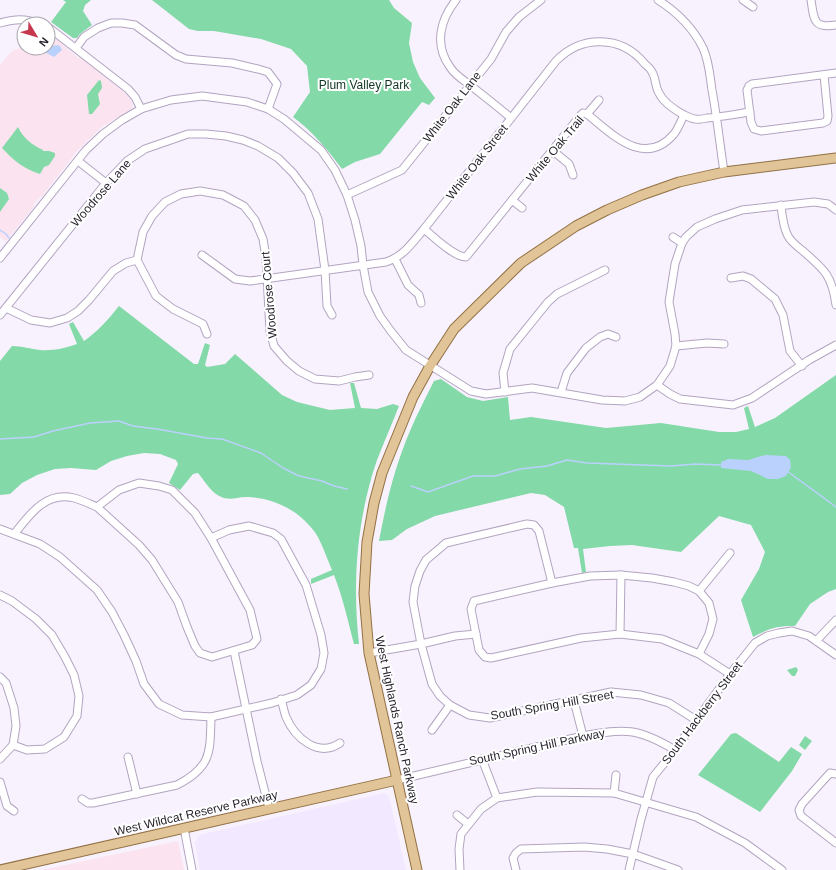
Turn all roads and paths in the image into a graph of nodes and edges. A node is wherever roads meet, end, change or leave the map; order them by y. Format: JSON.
{"nodes":[{"id":1,"x":541,"y":0,"type":"edge"},
{"id":2,"x":658,"y":0,"type":"edge"},
{"id":3,"x":743,"y":0,"type":"edge"},
{"id":4,"x":811,"y":0,"type":"edge"},
{"id":5,"x":452,"y":1,"type":"edge"},
{"id":6,"x":753,"y":7,"type":"dead end"},
{"id":7,"x":16,"y":20,"type":"edge"},
{"id":8,"x":0,"y":23,"type":"edge"},
{"id":9,"x":836,"y":25,"type":"edge"},
{"id":10,"x":56,"y":33,"type":"edge"},
{"id":11,"x":76,"y":48,"type":"junction"},
{"id":12,"x":836,"y":73,"type":"edge"},
{"id":13,"x":824,"y":75,"type":"junction"},
{"id":14,"x":470,"y":85,"type":"junction"},
{"id":15,"x":599,"y":100,"type":"dead end"},
{"id":16,"x":141,"y":109,"type":"junction"},
{"id":17,"x":268,"y":110,"type":"junction"},
{"id":18,"x":750,"y":112,"type":"junction"},
{"id":19,"x":587,"y":114,"type":"junction"},
{"id":20,"x":684,"y":115,"type":"junction"},
{"id":21,"x":716,"y":117,"type":"junction"},
{"id":22,"x":511,"y":118,"type":"junction"},
{"id":23,"x":552,"y":150,"type":"junction"},
{"id":24,"x":836,"y":158,"type":"edge"},
{"id":25,"x":78,"y":161,"type":"junction"},
{"id":26,"x":724,"y":172,"type":"junction"},
{"id":27,"x":574,"y":175,"type":"dead end"},
{"id":28,"x":106,"y":183,"type":"junction"},
{"id":29,"x":347,"y":195,"type":"junction"},
{"id":30,"x":512,"y":200,"type":"junction"},
{"id":31,"x":781,"y":205,"type":"junction"},
{"id":32,"x":522,"y":208,"type":"dead end"},
{"id":33,"x":836,"y":210,"type":"edge"},
{"id":34,"x":424,"y":229,"type":"junction"},
{"id":35,"x":673,"y":238,"type":"dead end"},
{"id":36,"x":682,"y":243,"type":"junction"},
{"id":37,"x":202,"y":255,"type":"dead end"},
{"id":38,"x":0,"y":258,"type":"edge"},
{"id":39,"x":395,"y":259,"type":"junction"},
{"id":40,"x":137,"y":260,"type":"junction"},
{"id":41,"x":362,"y":265,"type":"junction"},
{"id":42,"x":325,"y":270,"type":"junction"},
{"id":43,"x":605,"y":270,"type":"dead end"},
{"id":44,"x":268,"y":278,"type":"junction"},
{"id":45,"x":731,"y":278,"type":"dead end"},
{"id":46,"x":835,"y":288,"type":"edge"},
{"id":47,"x":421,"y":303,"type":"dead end"},
{"id":48,"x":836,"y":305,"type":"edge"},
{"id":49,"x":6,"y":308,"type":"junction"},
{"id":50,"x":0,"y":315,"type":"edge"},
{"id":51,"x":332,"y":315,"type":"dead end"},
{"id":52,"x":207,"y":334,"type":"dead end"},
{"id":53,"x":616,"y":337,"type":"dead end"},
{"id":54,"x":724,"y":344,"type":"dead end"},
{"id":55,"x":836,"y":345,"type":"edge"},
{"id":56,"x":676,"y":346,"type":"junction"},
{"id":57,"x":430,"y":366,"type":"junction"},
{"id":58,"x":802,"y":366,"type":"junction"},
{"id":59,"x":369,"y":375,"type":"dead end"},
{"id":60,"x":657,"y":384,"type":"junction"},
{"id":61,"x":504,"y":392,"type":"junction"},
{"id":62,"x":561,"y":392,"type":"junction"},
{"id":63,"x":97,"y":507,"type":"junction"},
{"id":64,"x":0,"y":529,"type":"edge"},
{"id":65,"x":15,"y":534,"type":"junction"},
{"id":66,"x":212,"y":538,"type":"junction"},
{"id":67,"x":730,"y":553,"type":"dead end"},
{"id":68,"x":621,"y":575,"type":"junction"},
{"id":69,"x":552,"y":583,"type":"junction"},
{"id":70,"x":699,"y":591,"type":"junction"},
{"id":71,"x":0,"y":595,"type":"edge"},
{"id":72,"x":836,"y":620,"type":"edge"},
{"id":73,"x":476,"y":634,"type":"junction"},
{"id":74,"x":620,"y":634,"type":"junction"},
{"id":75,"x":816,"y":641,"type":"junction"},
{"id":76,"x":421,"y":644,"type":"junction"},
{"id":77,"x":234,"y":651,"type":"junction"},
{"id":78,"x":369,"y":653,"type":"junction"},
{"id":79,"x":699,"y":654,"type":"junction"},
{"id":80,"x":836,"y":655,"type":"edge"},
{"id":81,"x":730,"y":674,"type":"junction"},
{"id":82,"x":0,"y":677,"type":"edge"},
{"id":83,"x":281,"y":699,"type":"junction"},
{"id":84,"x":574,"y":701,"type":"junction"},
{"id":85,"x":450,"y":705,"type":"junction"},
{"id":86,"x":247,"y":708,"type":"junction"},
{"id":87,"x":211,"y":717,"type":"junction"},
{"id":88,"x":696,"y":720,"type":"junction"},
{"id":89,"x":432,"y":730,"type":"dead end"},
{"id":90,"x":583,"y":736,"type":"junction"},
{"id":91,"x":340,"y":743,"type":"dead end"},
{"id":92,"x":13,"y":745,"type":"junction"},
{"id":93,"x":676,"y":750,"type":"junction"},
{"id":94,"x":128,"y":757,"type":"dead end"},
{"id":95,"x":0,"y":759,"type":"edge"},
{"id":96,"x":482,"y":759,"type":"junction"},
{"id":97,"x":836,"y":774,"type":"edge"},
{"id":98,"x":616,"y":775,"type":"dead end"},
{"id":99,"x":397,"y":780,"type":"junction"},
{"id":100,"x":0,"y":782,"type":"edge"},
{"id":101,"x":614,"y":793,"type":"junction"},
{"id":102,"x":137,"y":794,"type":"junction"},
{"id":103,"x":497,"y":798,"type":"junction"},
{"id":104,"x":82,"y":799,"type":"dead end"},
{"id":105,"x":646,"y":802,"type":"junction"},
{"id":106,"x":269,"y":808,"type":"junction"},
{"id":107,"x":14,"y":811,"type":"dead end"},
{"id":108,"x":457,"y":815,"type":"dead end"},
{"id":109,"x":468,"y":824,"type":"junction"},
{"id":110,"x":184,"y":828,"type":"junction"},
{"id":111,"x":836,"y":843,"type":"edge"},
{"id":112,"x":633,"y":854,"type":"junction"},
{"id":113,"x":0,"y":870,"type":"edge"},
{"id":114,"x":192,"y":870,"type":"edge"},
{"id":115,"x":417,"y":870,"type":"edge"},
{"id":116,"x":460,"y":870,"type":"edge"},
{"id":117,"x":516,"y":870,"type":"edge"},
{"id":118,"x":629,"y":870,"type":"edge"},
{"id":119,"x":678,"y":870,"type":"edge"},
{"id":120,"x":782,"y":870,"type":"edge"}],
"edges":[{"from":1,"to":14,"type":"street","name":"White Oak Lane"},
{"from":2,"to":21,"type":"street"},
{"from":3,"to":6,"type":"street"},
{"from":4,"to":9,"type":"street"},
{"from":5,"to":14,"type":"street"},
{"from":7,"to":8,"type":"street"},
{"from":10,"to":11,"type":"street"},
{"from":11,"to":16,"type":"street"},
{"from":11,"to":17,"type":"street"},
{"from":12,"to":13,"type":"street"},
{"from":13,"to":18,"type":"street"},
{"from":13,"to":18,"type":"street"},
{"from":14,"to":22,"type":"street"},
{"from":14,"to":29,"type":"street","name":"White Oak Lane"},
{"from":15,"to":19,"type":"street","name":"White Oak Trail"},
{"from":16,"to":17,"type":"street"},
{"from":16,"to":25,"type":"street"},
{"from":17,"to":29,"type":"street"},
{"from":18,"to":21,"type":"street","name":"White Oak Street"},
{"from":19,"to":20,"type":"street"},
{"from":19,"to":23,"type":"street","name":"White Oak Trail"},
{"from":20,"to":21,"type":"street","name":"White Oak Street"},
{"from":20,"to":22,"type":"street","name":"White Oak Street"},
{"from":21,"to":26,"type":"street"},
{"from":22,"to":34,"type":"street","name":"White Oak Street"},
{"from":23,"to":27,"type":"street"},
{"from":23,"to":30,"type":"street","name":"White Oak Trail"},
{"from":24,"to":26,"type":"main road","name":"West Highlands Ranch Parkway"},
{"from":25,"to":28,"type":"street"},
{"from":25,"to":38,"type":"street"},
{"from":26,"to":57,"type":"main road","name":"West Highlands Ranch Parkway"},
{"from":28,"to":42,"type":"street","name":"Woodrose Lane"},
{"from":28,"to":49,"type":"street","name":"Woodrose Lane"},
{"from":29,"to":41,"type":"street"},
{"from":30,"to":32,"type":"street"},
{"from":30,"to":34,"type":"street","name":"White Oak Trail"},
{"from":31,"to":33,"type":"street"},
{"from":31,"to":36,"type":"street"},
{"from":31,"to":46,"type":"street"},
{"from":34,"to":39,"type":"street","name":"White Oak Street"},
{"from":35,"to":36,"type":"street"},
{"from":36,"to":56,"type":"street"},
{"from":37,"to":44,"type":"street","name":"White Oak Street"},
{"from":39,"to":41,"type":"street","name":"White Oak Street"},
{"from":39,"to":47,"type":"street"},
{"from":40,"to":44,"type":"street","name":"Woodrose Court"},
{"from":40,"to":49,"type":"street"},
{"from":40,"to":52,"type":"street"},
{"from":41,"to":42,"type":"street","name":"White Oak Street"},
{"from":41,"to":57,"type":"street"},
{"from":42,"to":44,"type":"street","name":"White Oak Street"},
{"from":42,"to":51,"type":"street","name":"Woodrose Lane"},
{"from":43,"to":61,"type":"street"},
{"from":44,"to":59,"type":"street","name":"Woodrose Court"},
{"from":45,"to":58,"type":"street"},
{"from":46,"to":48,"type":"street"},
{"from":49,"to":50,"type":"street","name":"Woodrose Lane"},
{"from":53,"to":62,"type":"street"},
{"from":54,"to":56,"type":"street"},
{"from":55,"to":58,"type":"street"},
{"from":56,"to":60,"type":"street"},
{"from":57,"to":61,"type":"street"},
{"from":57,"to":78,"type":"main road","name":"West Highlands Ranch Parkway"},
{"from":58,"to":60,"type":"street"},
{"from":60,"to":62,"type":"street"},
{"from":61,"to":62,"type":"street"},
{"from":63,"to":65,"type":"street"},
{"from":63,"to":66,"type":"street"},
{"from":63,"to":77,"type":"street"},
{"from":64,"to":65,"type":"street"},
{"from":65,"to":87,"type":"street"},
{"from":66,"to":77,"type":"street"},
{"from":66,"to":83,"type":"street"},
{"from":67,"to":70,"type":"street"},
{"from":68,"to":69,"type":"street"},
{"from":68,"to":70,"type":"street"},
{"from":68,"to":74,"type":"street"},
{"from":69,"to":73,"type":"street"},
{"from":69,"to":76,"type":"street","name":"South Spring Hill Street"},
{"from":70,"to":79,"type":"street"},
{"from":71,"to":92,"type":"street"},
{"from":72,"to":75,"type":"street"},
{"from":73,"to":74,"type":"street"},
{"from":73,"to":76,"type":"street"},
{"from":74,"to":79,"type":"street"},
{"from":75,"to":80,"type":"street","name":"South Hackberry Street"},
{"from":75,"to":81,"type":"street","name":"South Hackberry Street"},
{"from":76,"to":78,"type":"street"},
{"from":76,"to":85,"type":"street","name":"South Spring Hill Street"},
{"from":77,"to":86,"type":"street"},
{"from":78,"to":99,"type":"main road","name":"West Highlands Ranch Parkway"},
{"from":79,"to":81,"type":"street"},
{"from":81,"to":88,"type":"street","name":"South Hackberry Street"},
{"from":82,"to":92,"type":"street"},
{"from":83,"to":86,"type":"street"},
{"from":83,"to":91,"type":"street"},
{"from":84,"to":85,"type":"street","name":"South Spring Hill Street"},
{"from":84,"to":88,"type":"street","name":"South Spring Hill Street"},
{"from":84,"to":90,"type":"street"},
{"from":85,"to":89,"type":"street"},
{"from":86,"to":87,"type":"street"},
{"from":86,"to":106,"type":"street"},
{"from":87,"to":102,"type":"street"},
{"from":88,"to":93,"type":"street","name":"South Hackberry Street"},
{"from":90,"to":93,"type":"street","name":"South Spring Hill Parkway"},
{"from":90,"to":96,"type":"street","name":"South Spring Hill Parkway"},
{"from":92,"to":95,"type":"street"},
{"from":93,"to":105,"type":"street","name":"South Hackberry Street"},
{"from":94,"to":102,"type":"street"},
{"from":96,"to":99,"type":"street","name":"South Spring Hill Parkway"},
{"from":96,"to":103,"type":"street"},
{"from":97,"to":111,"type":"street"},
{"from":98,"to":101,"type":"street"},
{"from":99,"to":106,"type":"main road","name":"West Wildcat Reserve Parkway"},
{"from":99,"to":115,"type":"main road","name":"West Highlands Ranch Parkway"},
{"from":100,"to":107,"type":"street"},
{"from":101,"to":103,"type":"street"},
{"from":101,"to":105,"type":"street"},
{"from":102,"to":104,"type":"street"},
{"from":103,"to":109,"type":"street"},
{"from":105,"to":112,"type":"street","name":"South Hackberry Street"},
{"from":105,"to":120,"type":"street"},
{"from":106,"to":110,"type":"main road","name":"West Wildcat Reserve Parkway"},
{"from":108,"to":109,"type":"street"},
{"from":109,"to":116,"type":"street"},
{"from":110,"to":113,"type":"main road","name":"West Wildcat Reserve Parkway"},
{"from":110,"to":114,"type":"street"},
{"from":112,"to":117,"type":"street"},
{"from":112,"to":118,"type":"street","name":"South Hackberry Street"},
{"from":112,"to":119,"type":"street"}]}
